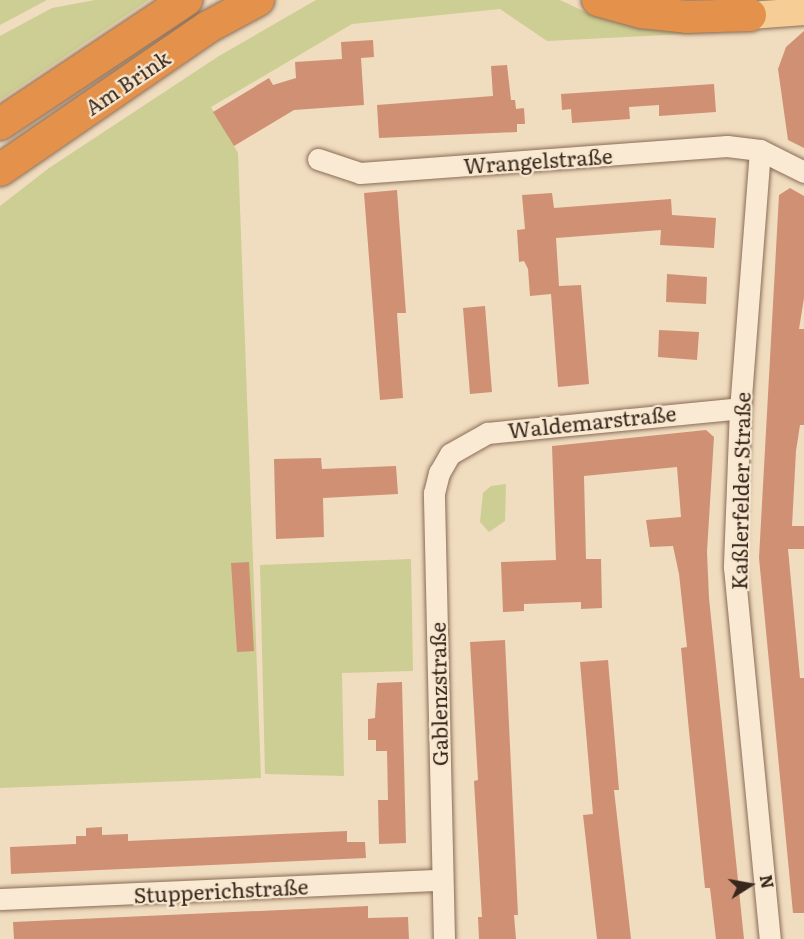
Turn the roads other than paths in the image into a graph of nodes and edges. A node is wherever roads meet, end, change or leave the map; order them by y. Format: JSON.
{"nodes":[{"id":1,"x":186,"y":0,"type":"edge"},
{"id":2,"x":258,"y":0,"type":"edge"},
{"id":3,"x":598,"y":0,"type":"edge"},
{"id":4,"x":749,"y":7,"type":"edge"},
{"id":5,"x":804,"y":11,"type":"edge"},
{"id":6,"x":0,"y":124,"type":"edge"},
{"id":7,"x":760,"y":150,"type":"junction"},
{"id":8,"x":318,"y":159,"type":"dead end"},
{"id":9,"x":0,"y":170,"type":"edge"},
{"id":10,"x":804,"y":172,"type":"edge"},
{"id":11,"x":740,"y":408,"type":"junction"},
{"id":12,"x":450,"y":454,"type":"joint"},
{"id":13,"x":442,"y":880,"type":"junction"},
{"id":14,"x":0,"y":899,"type":"edge"},
{"id":15,"x":444,"y":939,"type":"edge"},
{"id":16,"x":770,"y":939,"type":"edge"}],
"edges":[{"from":1,"to":6,"type":"highway","name":"Am Brink"},
{"from":2,"to":9,"type":"highway","name":"Am Brink"},
{"from":3,"to":4,"type":"highway"},
{"from":4,"to":5,"type":"main road"},
{"from":7,"to":8,"type":"street","name":"Wrangelstraße"},
{"from":7,"to":10,"type":"street","name":"Wrangelstraße"},
{"from":7,"to":11,"type":"street","name":"Kaßlerfelder Straße"},
{"from":11,"to":12,"type":"street","name":"Waldemarstraße"},
{"from":11,"to":16,"type":"street","name":"Kaßlerfelder Straße"},
{"from":12,"to":13,"type":"street","name":"Gablenzstraße"},
{"from":13,"to":14,"type":"street","name":"Stupperichstraße"},
{"from":13,"to":15,"type":"street","name":"Gablenzstraße"}]}
